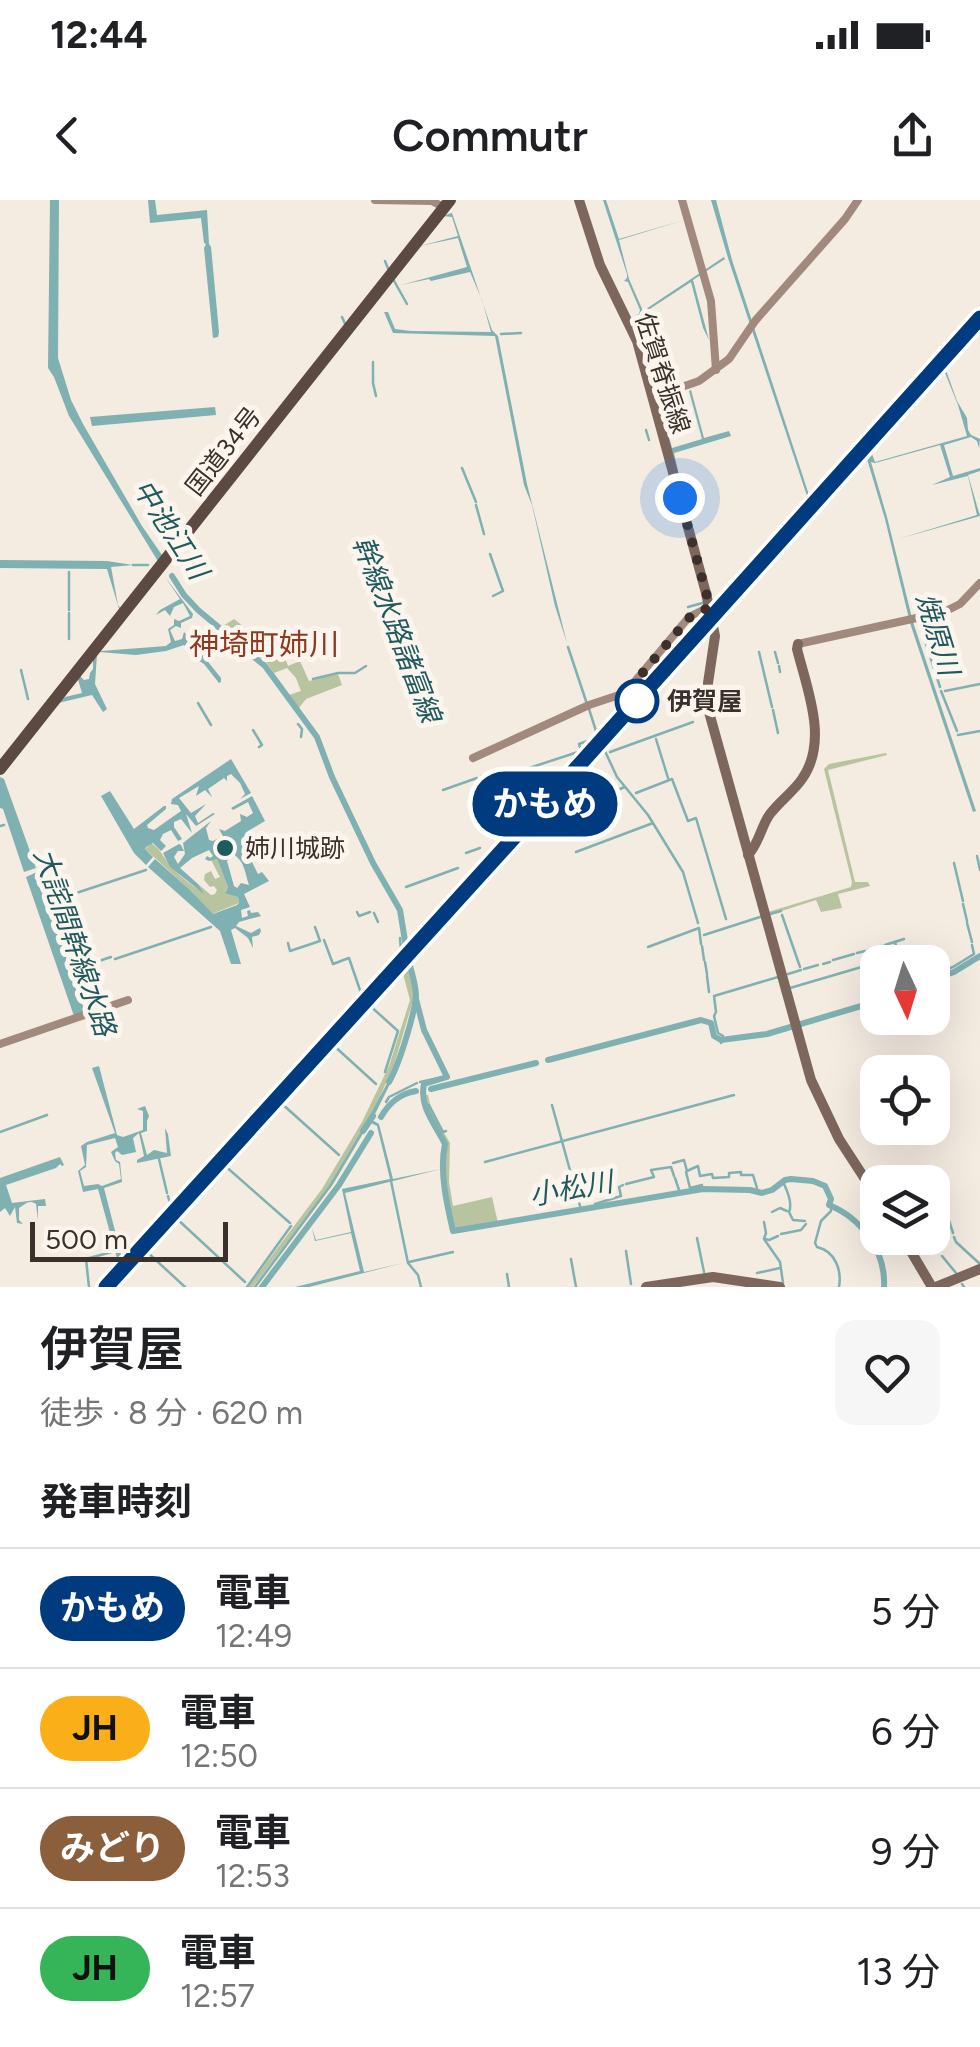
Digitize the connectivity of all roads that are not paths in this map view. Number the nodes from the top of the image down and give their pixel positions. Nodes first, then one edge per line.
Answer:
1 (376, 200) edge
2 (579, 200) edge
3 (682, 200) edge
4 (858, 200) edge
5 (446, 202) edge
6 (716, 370) junction
7 (655, 396) junction
8 (980, 583) edge
9 (710, 607) junction
10 (798, 644) joint
11 (473, 758) dead end
12 (0, 769) edge
13 (748, 855) junction
14 (128, 1000) dead end
15 (0, 1044) edge
16 (860, 1171) edge
17 (914, 1255) edge
18 (980, 1269) edge
19 (646, 1287) edge
20 (780, 1287) edge
21 (934, 1287) edge

1 - 5 street
2 - 7 main road, 佐賀脊振線
3 - 6 street
4 - 6 street
5 - 12 highway, 国道34号
6 - 7 street
7 - 9 main road, 佐賀脊振線
8 - 10 street
9 - 11 street
9 - 13 main road, 佐賀脊振線
10 - 13 main road
13 - 16 main road, 佐賀脊振線
14 - 15 street
17 - 21 main road
18 - 21 main road
19 - 20 main road

